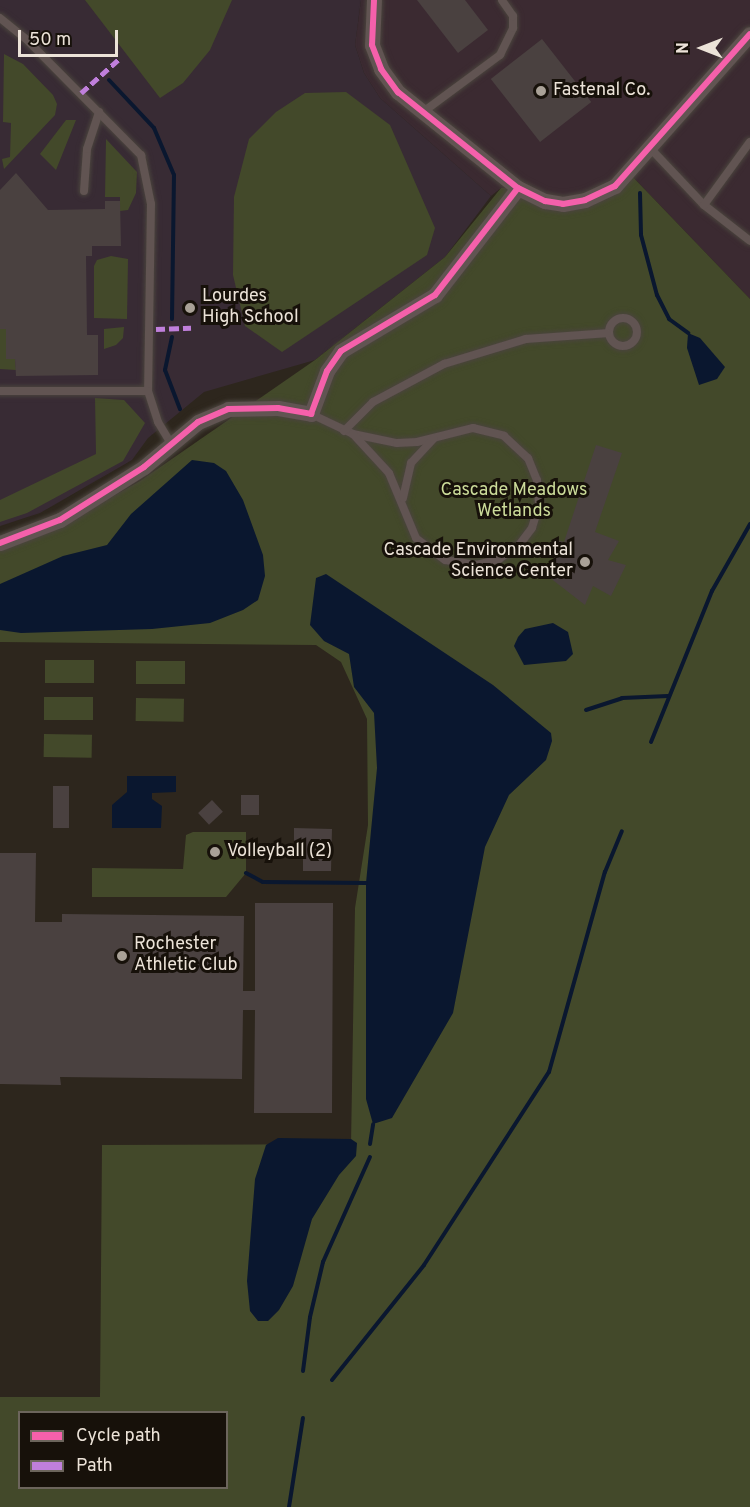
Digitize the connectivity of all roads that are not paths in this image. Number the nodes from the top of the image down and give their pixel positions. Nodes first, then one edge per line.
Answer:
1 (374, 0) edge
2 (502, 0) edge
3 (0, 18) edge
4 (750, 34) edge
5 (99, 112) junction
6 (422, 114) junction
7 (750, 142) edge
8 (651, 149) junction
9 (519, 188) junction
10 (84, 191) dead end
11 (704, 205) junction
12 (750, 241) edge
13 (609, 333) dead end
14 (0, 391) edge
15 (148, 391) junction
16 (311, 414) junction
17 (348, 432) junction
18 (437, 437) junction
19 (171, 444) junction
20 (403, 504) junction
21 (0, 542) edge

1 - 6 street
2 - 6 lane
3 - 5 lane
4 - 8 street
5 - 10 lane
5 - 15 lane
6 - 9 street
7 - 11 lane
8 - 9 street
8 - 11 lane
9 - 16 street
11 - 12 lane
13 - 17 lane
14 - 15 lane
15 - 19 lane
16 - 17 lane
16 - 19 street
17 - 18 lane
17 - 20 lane
18 - 20 lane
18 - 20 lane
19 - 21 street

